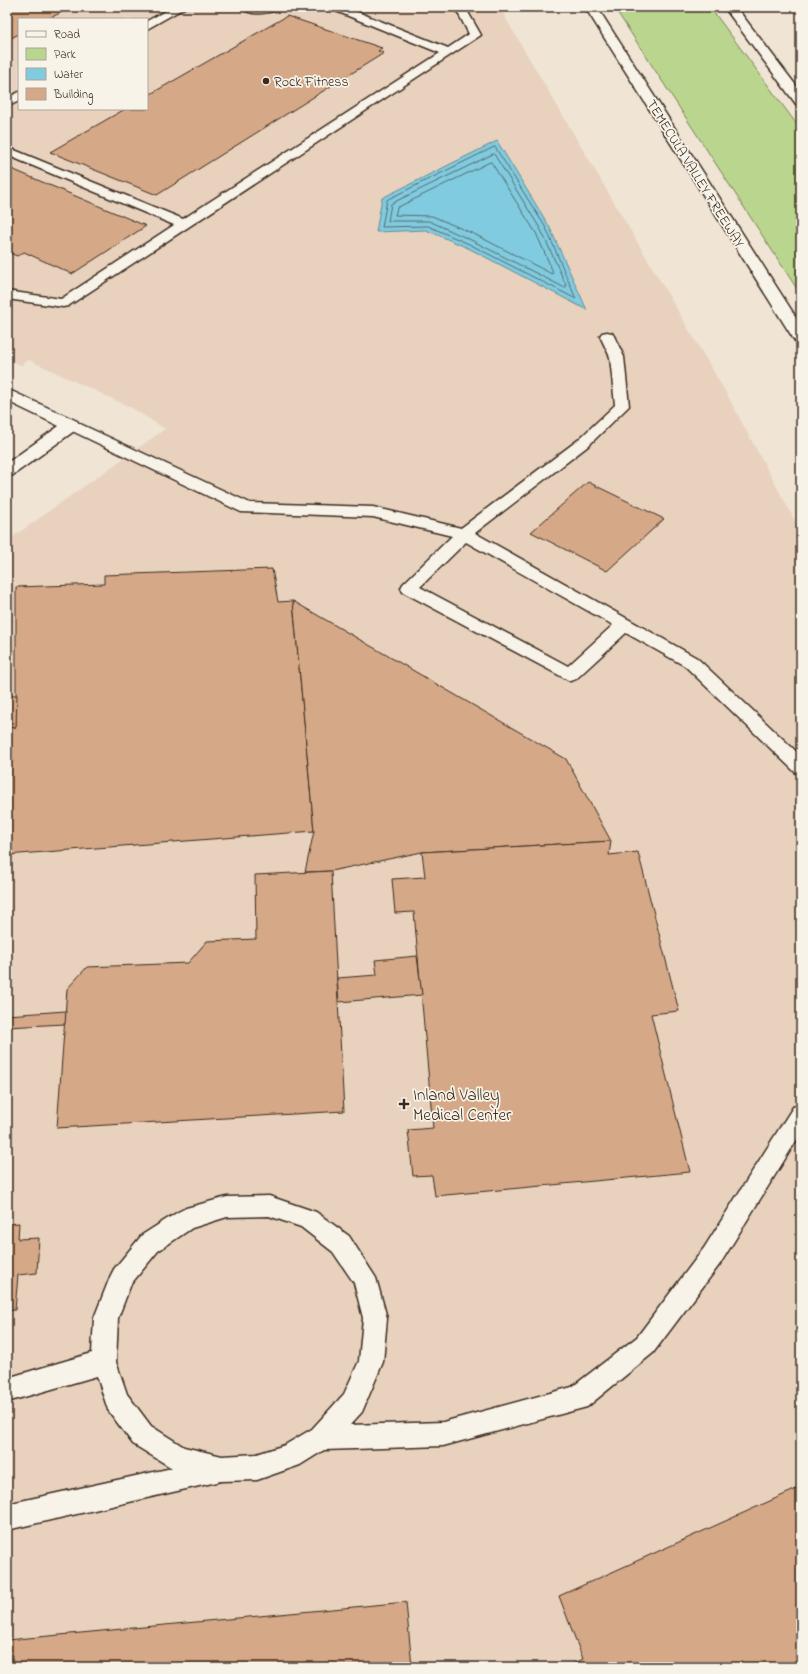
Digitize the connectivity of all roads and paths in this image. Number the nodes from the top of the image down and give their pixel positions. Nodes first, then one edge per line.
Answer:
1 (181, 7) edge
2 (246, 7) edge
3 (279, 7) edge
4 (335, 7) edge
5 (460, 7) edge
6 (591, 7) edge
7 (730, 7) edge
8 (148, 25) edge
9 (448, 52) junction
10 (18, 97) edge
11 (801, 101) edge
12 (7, 103) edge
13 (7, 151) edge
14 (184, 224) junction
15 (7, 295) edge
16 (607, 336) dead end
17 (801, 338) edge
18 (7, 394) edge
19 (71, 426) junction
20 (7, 471) edge
21 (464, 534) junction
22 (624, 625) junction
23 (801, 767) edge
24 (801, 1114) edge
25 (104, 1362) junction
26 (7, 1390) edge
27 (321, 1438) junction
28 (222, 1469) junction
29 (7, 1516) edge

1 - 8 lane
2 - 3 lane
4 - 9 lane
5 - 9 lane
6 - 17 main road, TEMECULA VALLEY FREEWAY
7 - 11 main road
9 - 14 lane
10 - 12 lane
13 - 14 lane
14 - 15 lane
16 - 21 lane
18 - 19 main road
19 - 20 main road
19 - 21 lane
21 - 22 lane
21 - 22 lane
22 - 23 lane
24 - 27 lane
25 - 26 lane
25 - 27 lane
25 - 28 lane
27 - 28 lane
28 - 29 lane

